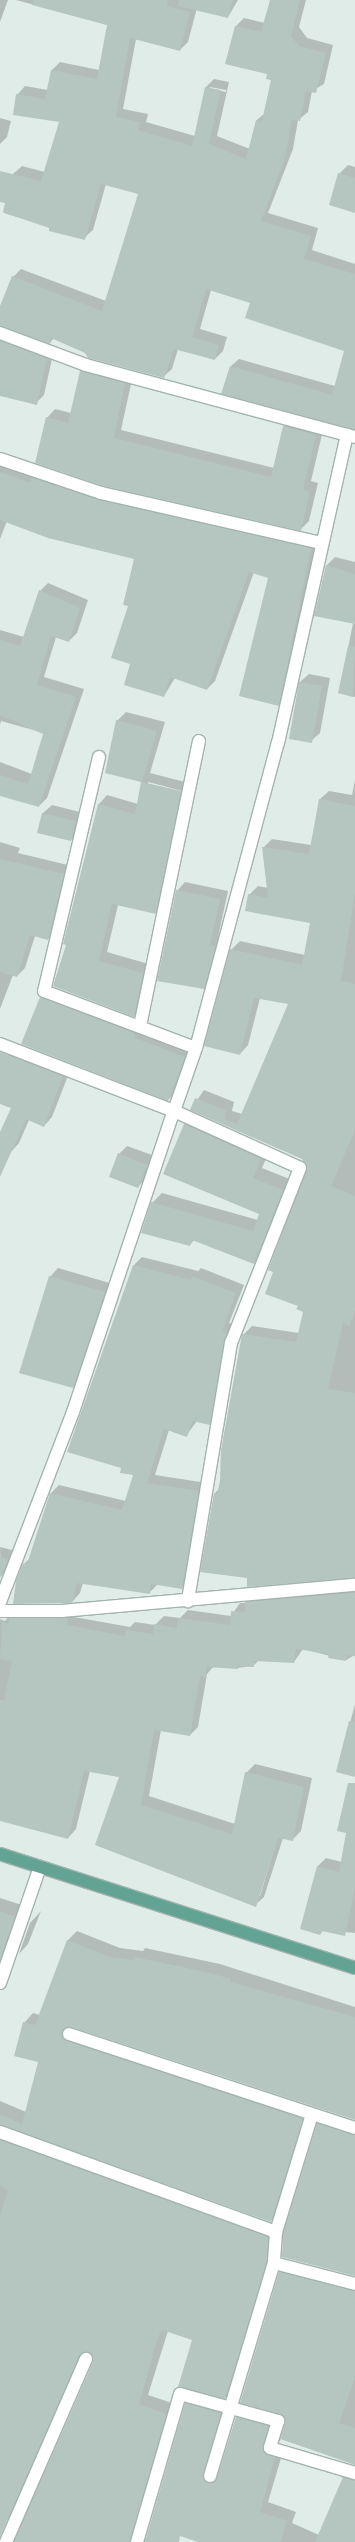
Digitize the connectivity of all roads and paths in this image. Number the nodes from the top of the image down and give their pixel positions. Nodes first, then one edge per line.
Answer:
1 (0, 333) edge
2 (351, 436) edge
3 (0, 459) edge
4 (321, 543) junction
5 (198, 741) dead end
6 (99, 757) dead end
7 (140, 1026) junction
8 (0, 1044) edge
9 (196, 1048) junction
10 (174, 1111) junction
11 (355, 1585) edge
12 (188, 1601) junction
13 (0, 1602) edge
14 (0, 1611) edge
15 (0, 1854) edge
16 (40, 1867) junction
17 (355, 1968) edge
18 (0, 1983) edge
19 (69, 2034) dead end
20 (312, 2114) junction
21 (355, 2128) edge
22 (0, 2132) edge
23 (276, 2232) junction
24 (274, 2263) junction
25 (355, 2284) edge
26 (86, 2359) dead end
27 (230, 2406) junction
28 (355, 2473) edge
29 (210, 2476) dead end
30 (6, 2542) edge
31 (138, 2542) edge

1 - 2 street
2 - 4 street
3 - 4 street
4 - 9 street
5 - 7 street
6 - 7 street
7 - 9 street
8 - 10 street
9 - 10 street
10 - 12 street
10 - 13 street
11 - 12 street
12 - 14 street
15 - 16 main road
16 - 17 main road
16 - 18 street
19 - 20 street
20 - 21 street
20 - 23 street
22 - 23 street
23 - 24 street
24 - 25 street
24 - 27 street
26 - 30 street
27 - 28 street
27 - 29 street
27 - 31 street

